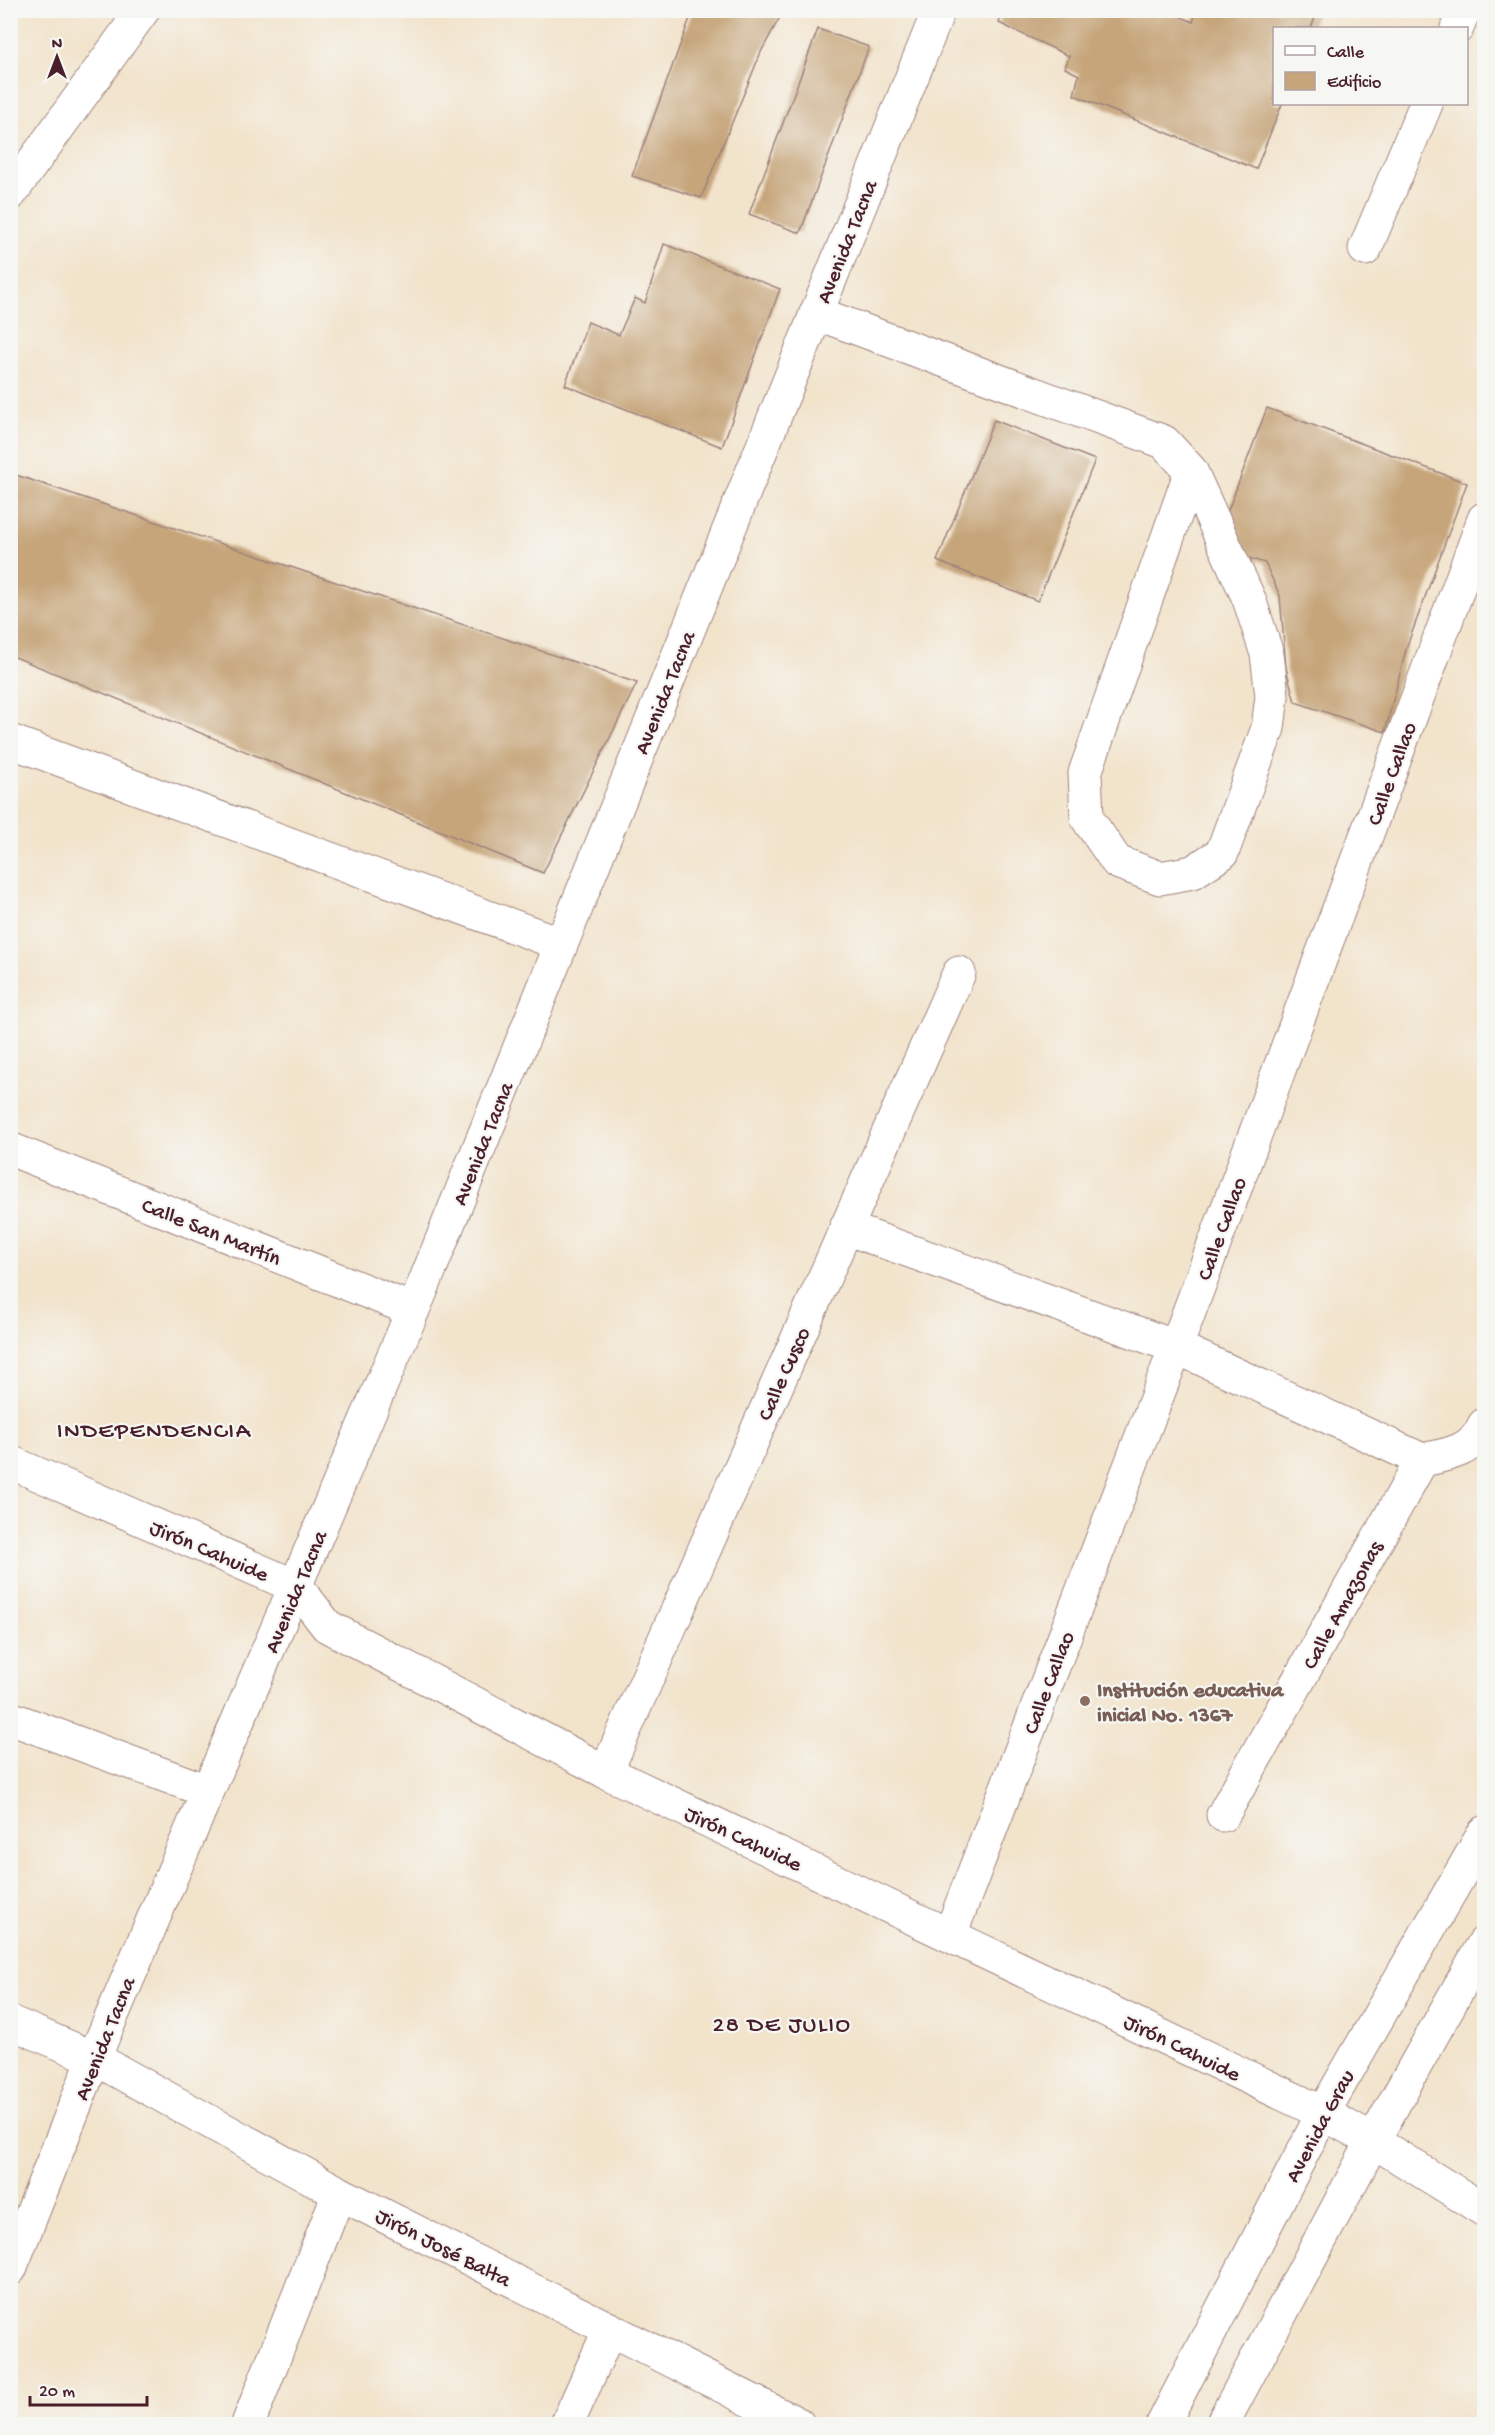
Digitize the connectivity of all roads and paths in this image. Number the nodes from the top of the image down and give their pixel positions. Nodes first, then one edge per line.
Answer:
1 (143, 10) edge
2 (939, 10) edge
3 (1464, 10) edge
4 (1457, 27) edge
5 (1426, 105) edge
6 (10, 194) edge
7 (1365, 249) dead end
8 (816, 313) junction
9 (1191, 471) junction
10 (1485, 519) edge
11 (10, 741) edge
12 (561, 944) junction
13 (959, 973) dead end
14 (10, 1149) edge
15 (846, 1228) junction
16 (413, 1310) junction
17 (1176, 1347) junction
18 (1485, 1425) edge
19 (1422, 1460) junction
20 (10, 1462) edge
21 (297, 1587) junction
22 (10, 1718) edge
23 (606, 1772) junction
24 (207, 1791) junction
25 (1223, 1815) dead end
26 (1485, 1833) edge
27 (950, 1935) junction
28 (1485, 1943) edge
29 (10, 2022) edge
30 (94, 2058) junction
31 (1323, 2114) junction
32 (1373, 2140) junction
33 (339, 2193) junction
34 (1485, 2210) edge
35 (10, 2269) edge
36 (610, 2329) junction
37 (248, 2424) edge
38 (567, 2424) edge
39 (798, 2424) edge
40 (1163, 2424) edge
41 (1222, 2424) edge

1 - 6 street
2 - 8 street, Avenida Tacna
3 - 4 street
5 - 7 street
8 - 9 street
8 - 12 street, Avenida Tacna
9 - 9 street
10 - 17 street, Calle Callao
11 - 12 street
12 - 16 street, Avenida Tacna
13 - 15 street, Calle Cusco
14 - 16 street, Calle San Martín
15 - 17 street
15 - 23 street, Calle Cusco
16 - 21 street, Avenida Tacna
17 - 19 street
17 - 27 street, Calle Callao
18 - 19 street
19 - 25 street, Calle Amazonas
20 - 21 street, Jirón Cahuide
21 - 23 street, Jirón Cahuide
21 - 24 street, Avenida Tacna
22 - 24 street
23 - 27 street, Jirón Cahuide
24 - 30 street, Avenida Tacna
26 - 31 street, Avenida Grau
27 - 31 street, Jirón Cahuide
28 - 32 street
29 - 30 street, Jirón José Balta
30 - 33 street, Jirón José Balta
30 - 35 street, Avenida Tacna
31 - 32 street, Jirón Cahuide
31 - 40 street, Avenida Grau
32 - 34 street, Jirón Cahuide
32 - 41 street
33 - 36 street, Jirón José Balta
33 - 37 street
36 - 38 street
36 - 39 street, Jirón José Balta

